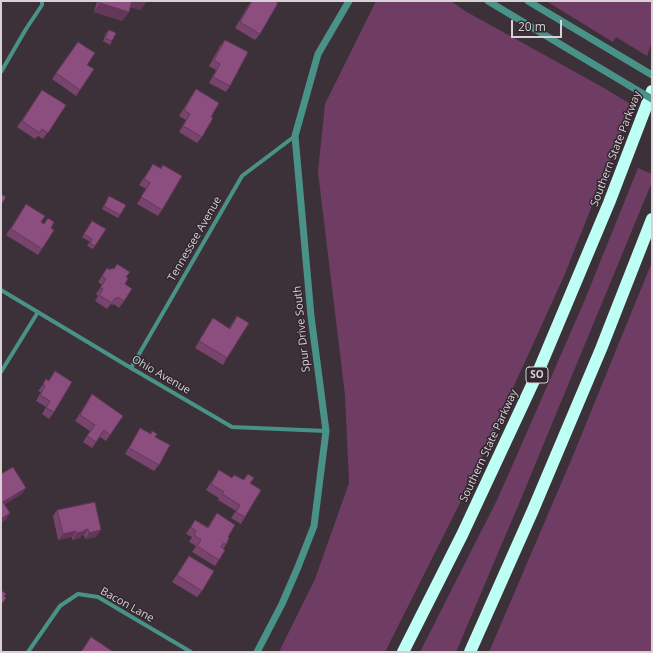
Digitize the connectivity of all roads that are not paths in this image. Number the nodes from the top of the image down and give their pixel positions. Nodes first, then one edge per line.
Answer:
1 (42, 1) edge
2 (349, 1) edge
3 (488, 1) edge
4 (528, 1) edge
5 (1, 72) edge
6 (652, 75) edge
7 (652, 90) edge
8 (652, 99) edge
9 (295, 136) junction
10 (652, 218) edge
11 (1, 290) edge
12 (38, 312) junction
13 (131, 368) junction
14 (1, 372) edge
15 (326, 431) junction
16 (28, 652) edge
17 (191, 652) edge
18 (257, 652) edge
19 (404, 652) edge
20 (470, 652) edge

1 - 5 street
2 - 9 street, Spur Drive South
3 - 8 street, bridge
4 - 6 street
7 - 19 highway, Southern State Parkway / SO
9 - 13 street, Tennessee Avenue
9 - 15 street, Spur Drive South
10 - 20 highway
11 - 12 street, Ohio Avenue
12 - 13 street, Ohio Avenue
12 - 14 street
13 - 15 street, Ohio Avenue
15 - 18 street, Spur Drive South
16 - 17 street, Bacon Lane

